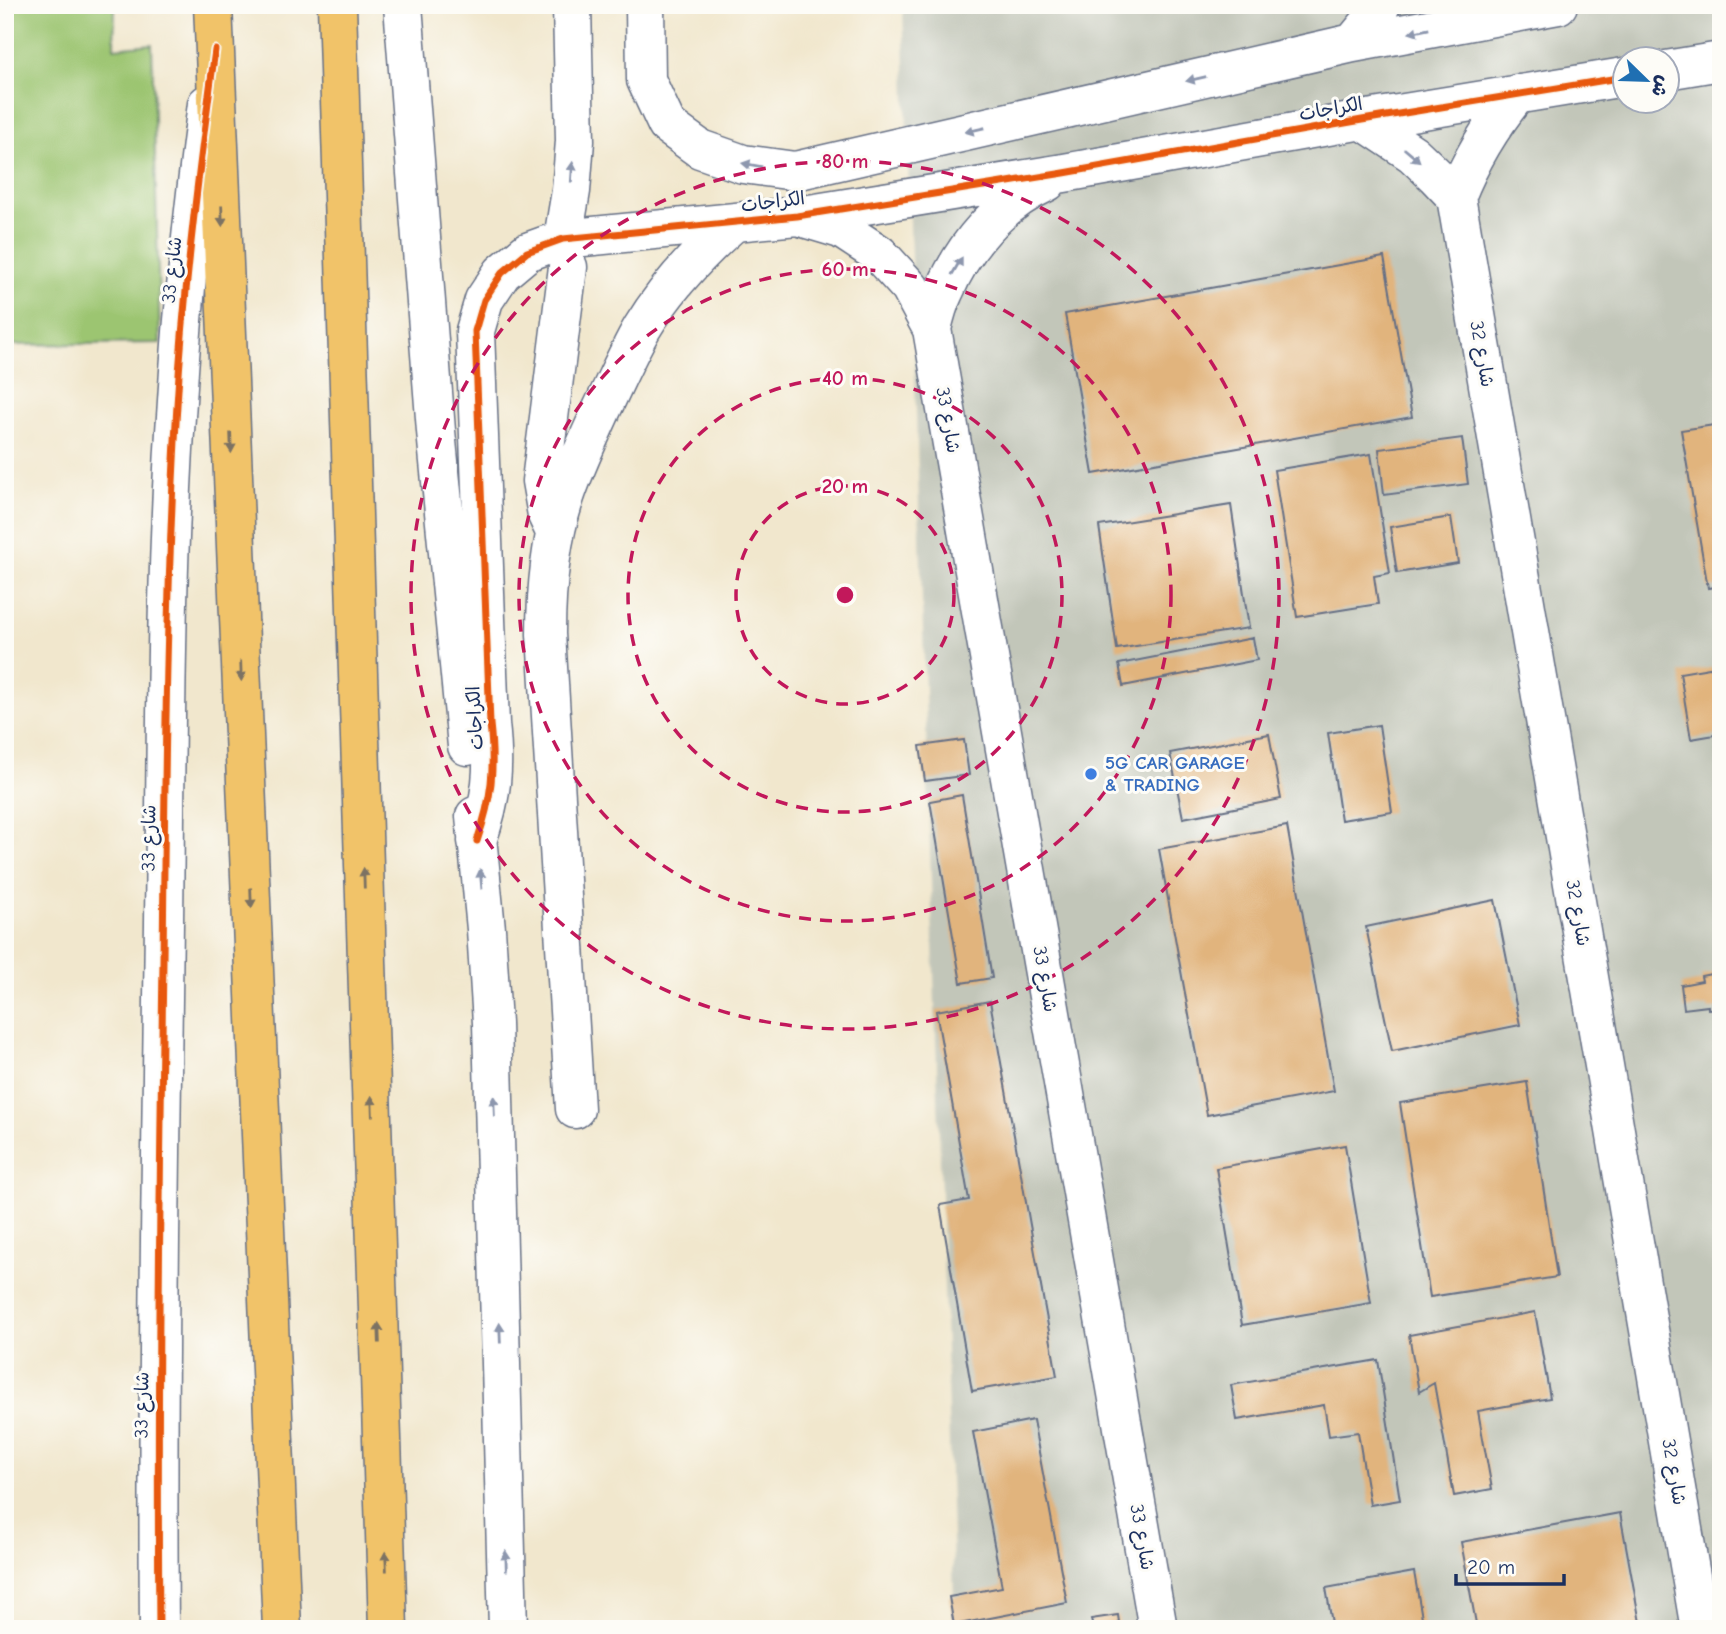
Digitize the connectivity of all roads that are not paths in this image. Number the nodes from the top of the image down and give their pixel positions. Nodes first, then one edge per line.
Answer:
1 (213, 5) edge
2 (337, 5) edge
3 (403, 5) edge
4 (572, 5) edge
5 (645, 5) edge
6 (1381, 5) edge
7 (1558, 5) edge
8 (1493, 10) edge
9 (1353, 43) junction
10 (215, 50) junction
11 (1721, 61) edge
12 (1680, 68) edge
13 (1610, 79) edge
14 (1517, 94) junction
15 (1362, 120) junction
16 (1064, 173) junction
17 (1456, 197) junction
18 (797, 216) junction
19 (733, 223) junction
20 (565, 253) junction
21 (932, 329) junction
22 (555, 532) junction
23 (477, 841) junction
24 (575, 1110) dead end
25 (159, 1629) edge
26 (282, 1629) edge
27 (388, 1629) edge
28 (508, 1629) edge
29 (1158, 1629) edge
30 (1700, 1629) edge

1 - 10 highway, شارع 33
27 -> 2 highway
3 - 23 street
20 -> 4 street
9 -> 5 street, الكراجات
6 - 9 street
7 - 8 street, الكراجات
8 -> 9 street, الكراجات
10 - 25 street, شارع 33
10 -> 26 highway, شارع 33
11 - 12 street
13 - 14 street, الكراجات
14 - 15 street, الكراجات
14 - 17 street
15 - 16 street, الكراجات
15 -> 17 street
16 - 18 street, الكراجات
21 -> 16 street, شارع 33
17 - 30 street, شارع 32
18 - 19 street, الكراجات
18 - 21 street, شارع 33
19 - 20 street, الكراجات
19 - 22 street
20 - 22 street
20 - 23 street, الكراجات
21 - 29 street, شارع 33
22 - 24 street
28 -> 23 street

